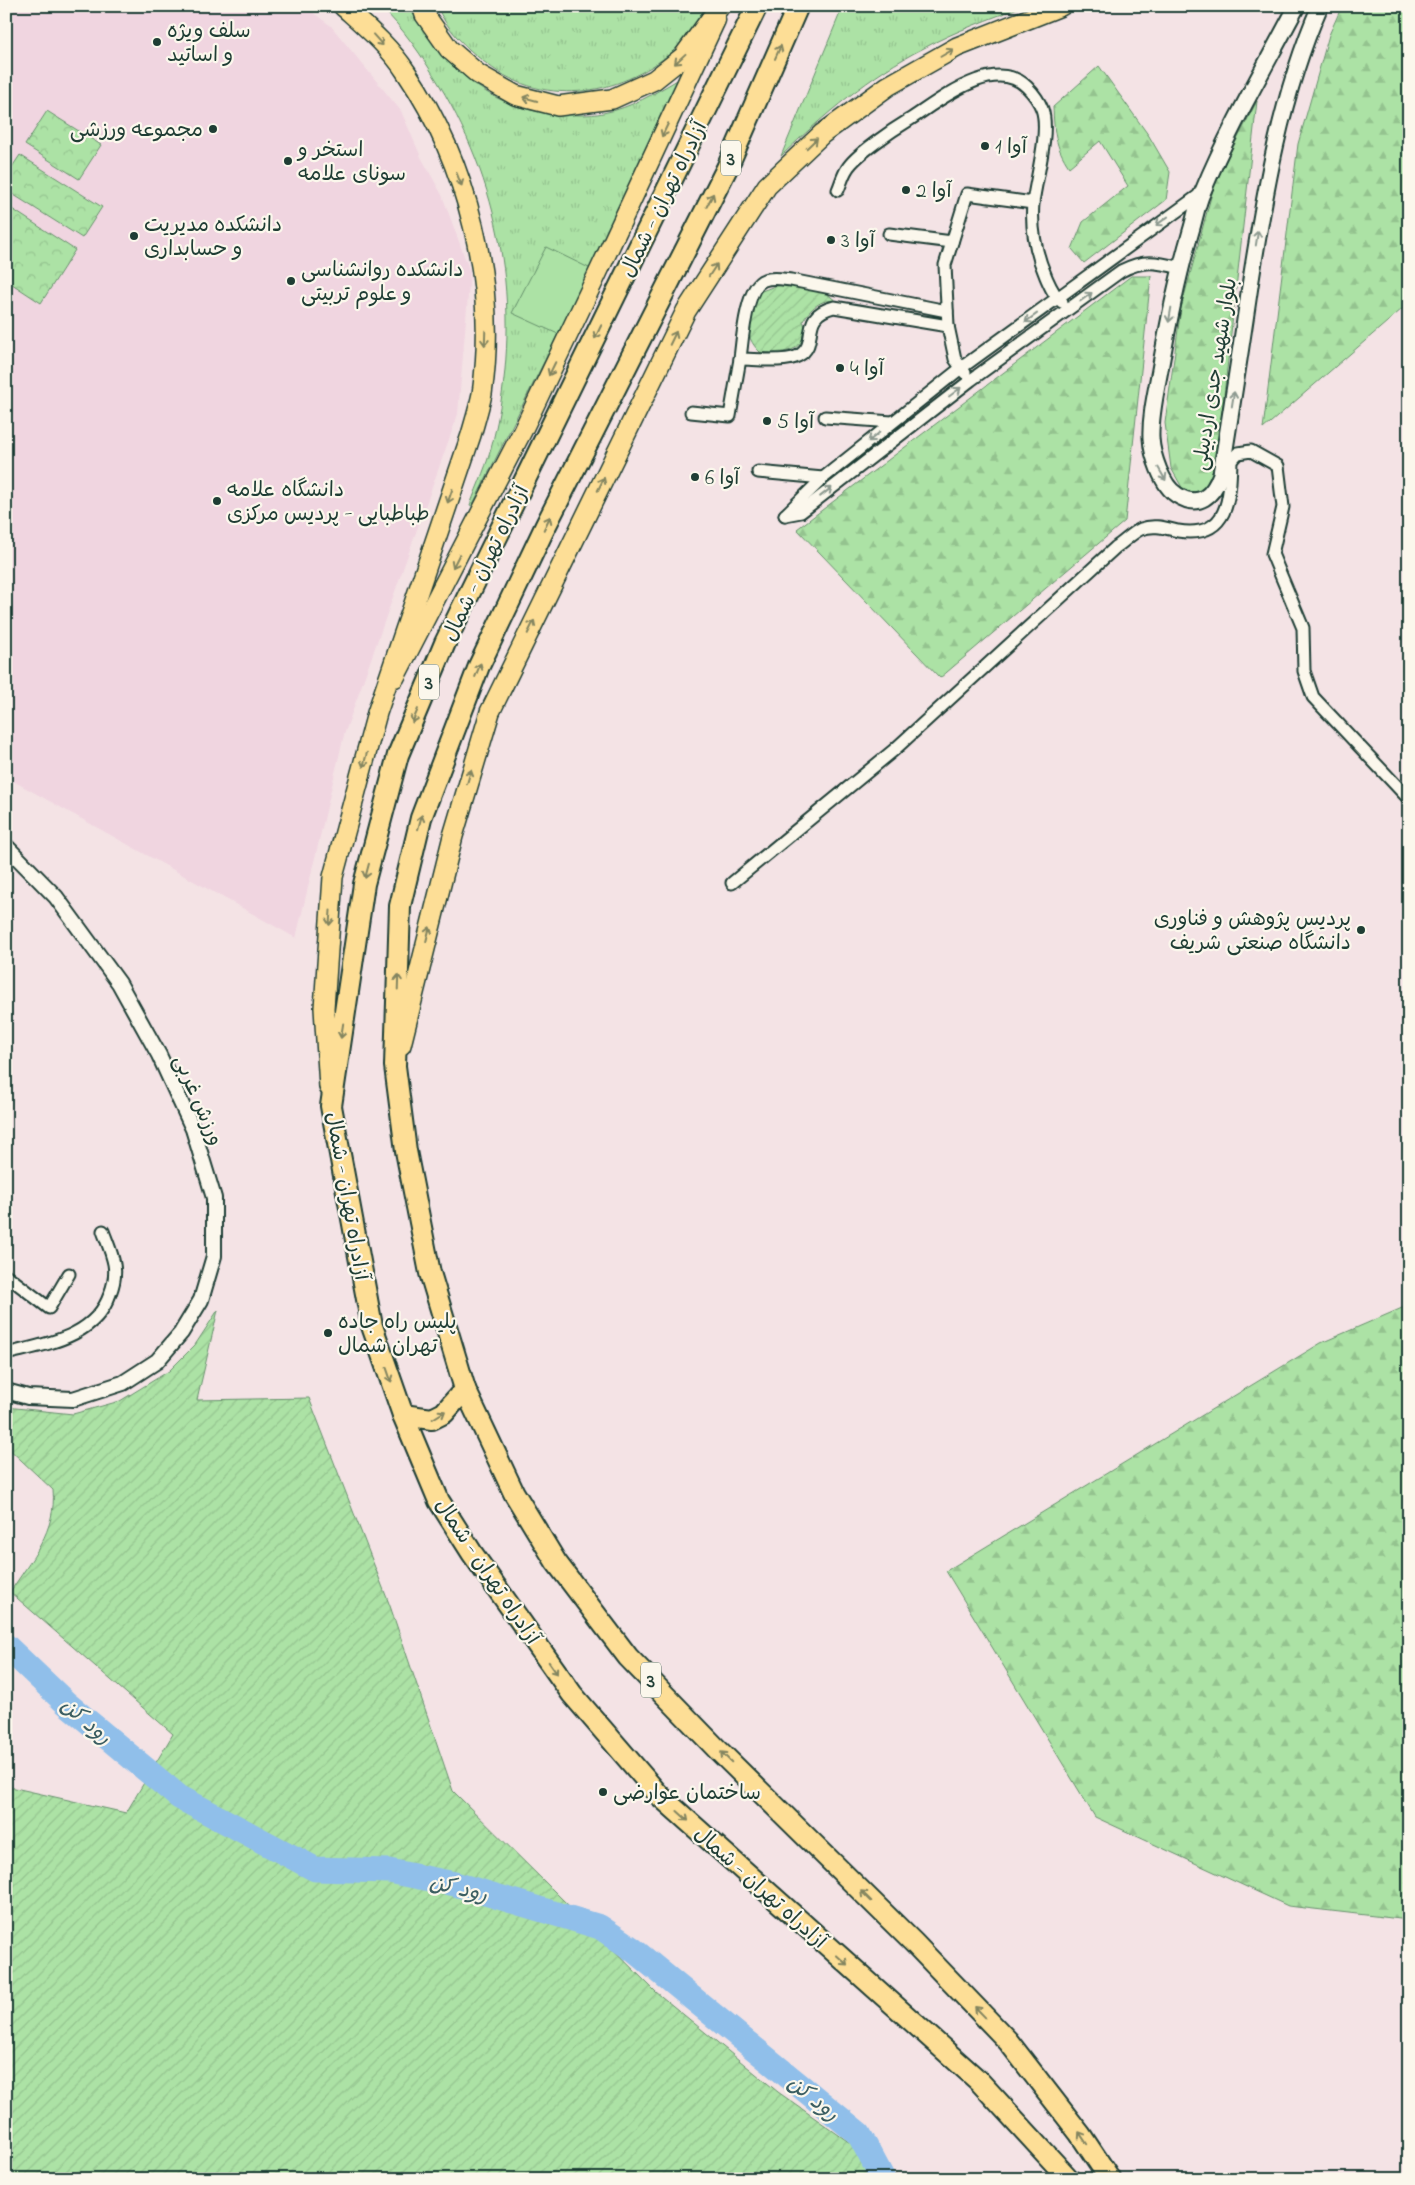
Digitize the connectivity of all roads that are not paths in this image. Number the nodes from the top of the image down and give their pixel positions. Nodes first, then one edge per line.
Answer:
1 (343, 6) edge
2 (422, 6) edge
3 (721, 6) edge
4 (757, 6) edge
5 (798, 6) edge
6 (1061, 6) edge
7 (1297, 6) edge
8 (1320, 6) edge
9 (838, 190) dead end
10 (1202, 193) junction
11 (1033, 203) junction
12 (889, 234) dead end
13 (952, 242) junction
14 (1181, 268) junction
15 (1057, 299) junction
16 (1070, 308) junction
17 (947, 311) junction
18 (948, 326) junction
19 (740, 359) junction
20 (961, 368) junction
21 (971, 380) junction
22 (692, 412) dead end
23 (826, 417) dead end
24 (892, 422) junction
25 (1231, 460) junction
26 (758, 472) dead end
27 (1222, 474) junction
28 (823, 478) junction
29 (377, 713) junction
30 (1409, 799) edge
31 (6, 846) edge
32 (732, 883) dead end
33 (395, 1066) junction
34 (331, 1106) junction
35 (103, 1231) dead end
36 (69, 1274) dead end
37 (6, 1275) edge
38 (6, 1354) edge
39 (465, 1389) junction
40 (6, 1391) edge
41 (403, 1415) junction
42 (1069, 2179) edge
43 (1110, 2179) edge

1 -> 29 highway
3 -> 2 highway
3 -> 29 main road
4 -> 34 highway, آزادراه تهران - شمال / 3
33 -> 5 highway, آزادراه تهران - شمال / 3
33 -> 6 highway
7 - 10 main road, بلوار شهید جدی اردبیلی
27 -> 8 main road, بلوار شهید جدی اردبیلی
9 - 11 street
10 - 14 main road, بلوار شهید جدی اردبیلی
10 -> 15 street
11 - 13 street
11 - 15 street
12 - 13 street
13 - 17 street
16 -> 14 street
14 -> 27 main road, بلوار شهید جدی اردبیلی
15 - 16 street
15 -> 20 street
16 - 21 street
17 - 18 street
17 - 19 street
18 - 19 street
18 - 20 street
19 - 22 street
20 - 21 street
20 - 24 street
28 -> 21 street
23 - 24 street
24 -> 28 street
25 - 27 street
25 - 30 street
25 - 32 street
26 - 28 street
29 -> 34 highway
31 - 40 street, ورزش غربی
33 - 39 highway, آزادراه تهران - شمال / 3
34 -> 41 highway, آزادراه تهران - شمال / 3
35 - 38 street
36 - 37 street
41 -> 39 highway
43 -> 39 highway, آزادراه تهران - شمال / 3
41 -> 42 highway, آزادراه تهران - شمال / 3

